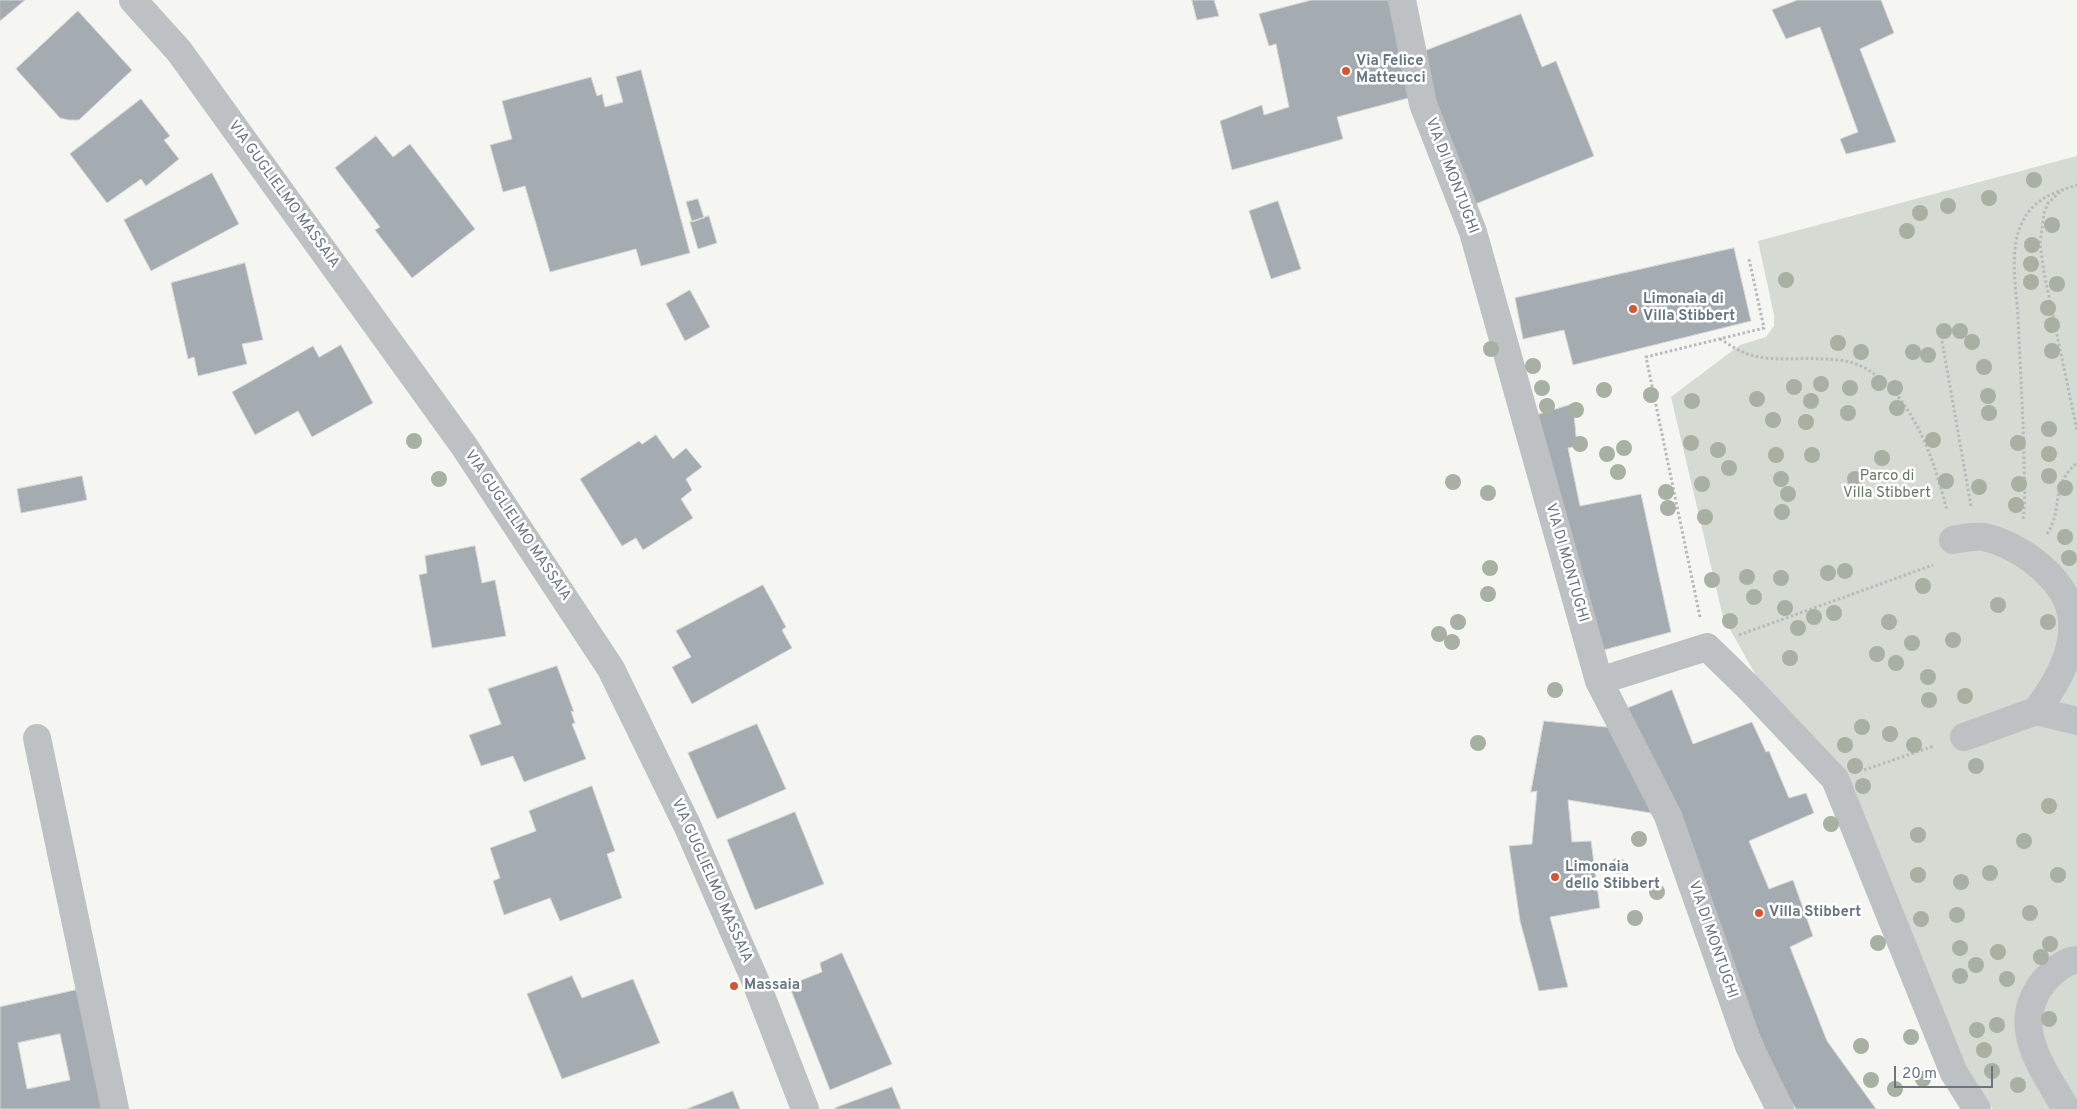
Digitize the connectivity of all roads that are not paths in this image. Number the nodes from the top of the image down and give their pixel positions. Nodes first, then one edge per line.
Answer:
1 (133, 0) edge
2 (1402, 0) edge
3 (1965, 538) road end
4 (1599, 681) junction
5 (2036, 711) junction
6 (2077, 721) edge
7 (1964, 737) road end
8 (37, 738) dead end
9 (2077, 960) edge
10 (115, 1109) edge
11 (805, 1109) edge
12 (1780, 1109) edge
13 (1976, 1109) edge
14 (2066, 1109) edge

1 - 11 street, VIA GUGLIELMO MASSAIA
2 - 4 street, VIA DI MONTUGHI
3 - 5 street
4 - 12 street, VIA DI MONTUGHI
4 - 13 street
5 - 6 street
5 - 7 street
8 - 10 street
9 - 14 street

